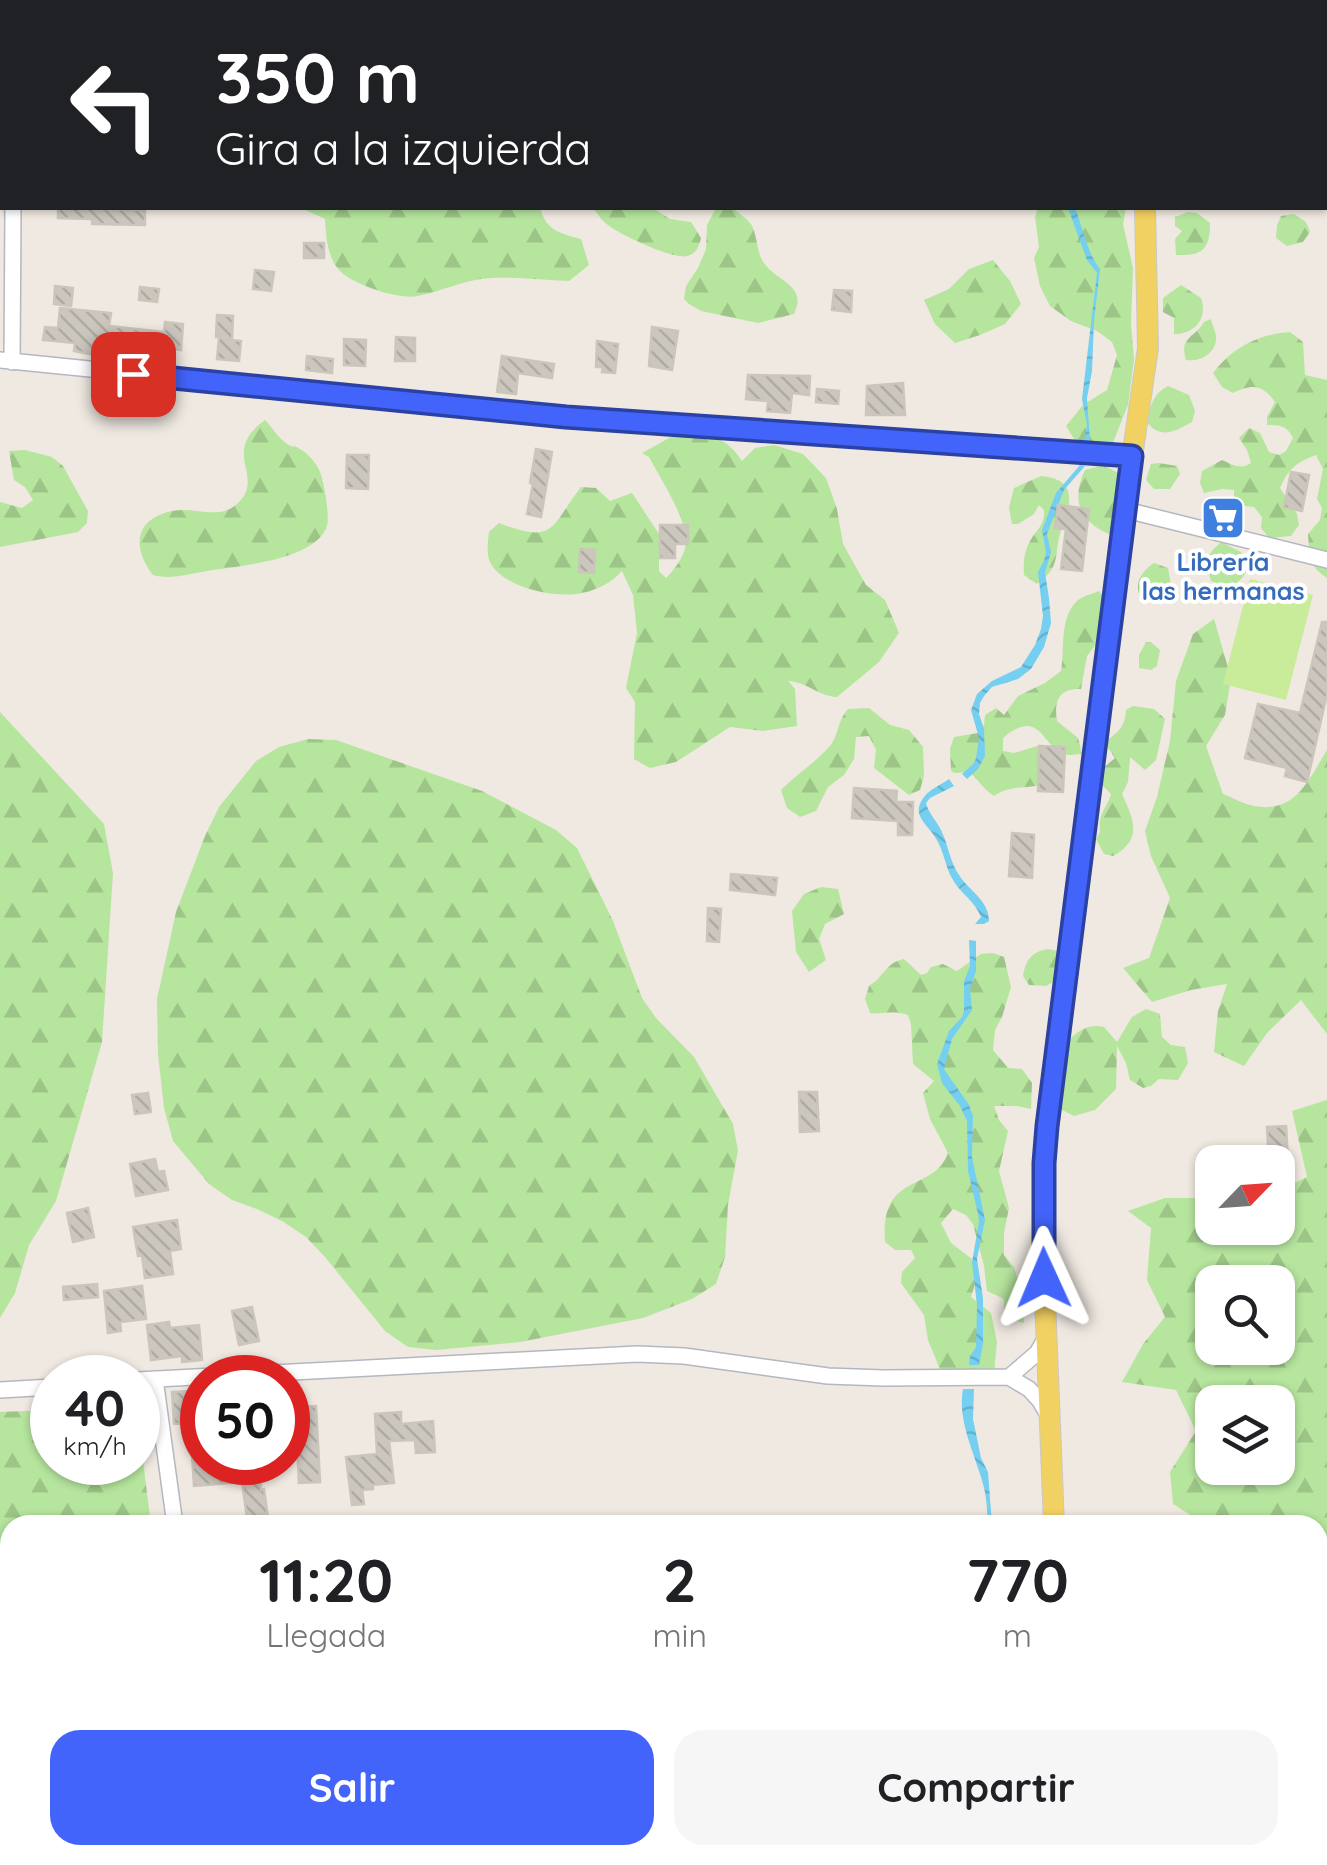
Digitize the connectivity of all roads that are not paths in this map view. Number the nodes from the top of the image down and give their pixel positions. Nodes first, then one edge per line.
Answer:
1 (13, 210) edge
2 (1145, 210) edge
3 (6, 361) edge
4 (1132, 456) junction
5 (1126, 510) junction
6 (1327, 560) edge
7 (1046, 1336) junction
8 (1009, 1376) junction
9 (160, 1379) edge
10 (30, 1388) edge
11 (0, 1390) edge
12 (160, 1417) edge
13 (1050, 1418) junction
14 (173, 1515) edge
15 (1054, 1515) edge

1 - 3 street
2 - 4 main road
3 - 4 street
4 - 5 main road
5 - 6 street
5 - 7 main road
7 - 8 street
7 - 13 main road
8 - 9 street
8 - 13 street
10 - 11 street
12 - 14 street
13 - 15 main road

